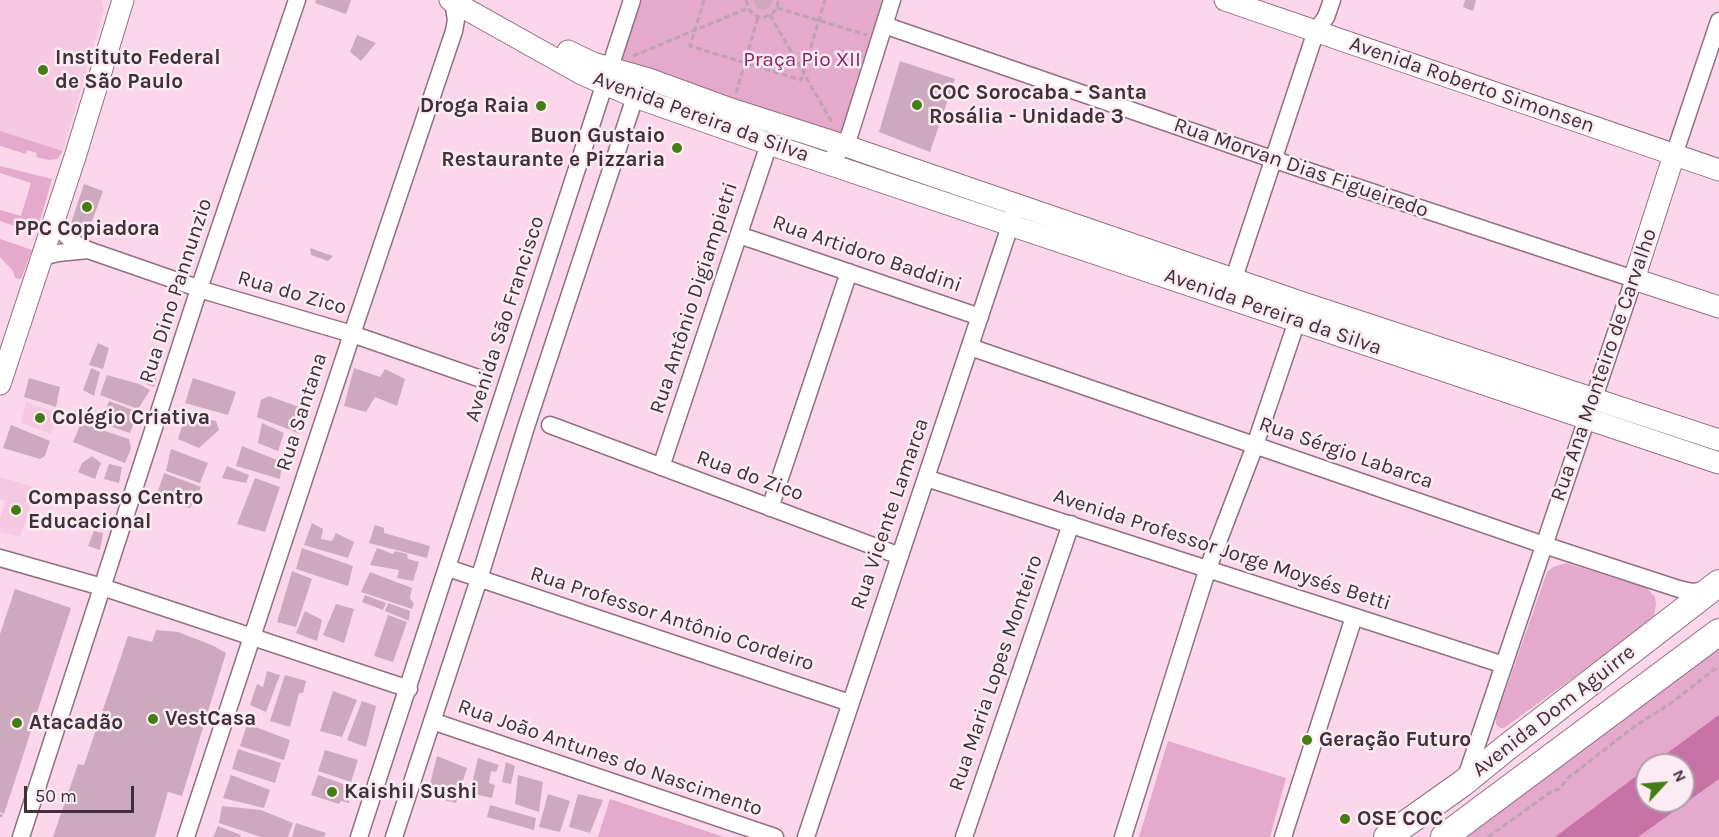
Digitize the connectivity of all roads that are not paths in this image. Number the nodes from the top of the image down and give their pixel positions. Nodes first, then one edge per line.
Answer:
1 (297, 0) edge
2 (479, 0) edge
3 (632, 0) edge
4 (892, 0) edge
5 (1225, 0) edge
6 (1332, 0) edge
7 (451, 1) edge
8 (121, 2) edge
9 (1719, 21) edge
10 (1316, 31) junction
11 (882, 32) junction
12 (607, 76) junction
13 (635, 96) junction
14 (769, 144) junction
15 (846, 146) junction
16 (1674, 155) junction
17 (1272, 159) junction
18 (827, 162) junction
19 (1719, 170) edge
20 (1014, 214) junction
21 (54, 220) junction
22 (739, 235) junction
23 (88, 250) junction
24 (42, 257) junction
25 (849, 272) junction
26 (1634, 279) junction
27 (1232, 288) junction
28 (199, 289) junction
29 (1719, 308) edge
30 (980, 316) junction
31 (1297, 321) junction
32 (352, 334) junction
33 (970, 347) junction
34 (510, 375) junction
35 (484, 380) junction
36 (0, 384) edge
37 (503, 397) junction
38 (533, 405) junction
39 (1590, 409) junction
40 (550, 425) junction
41 (526, 427) junction
42 (1719, 440) edge
43 (1255, 445) junction
44 (1719, 462) edge
45 (662, 467) junction
46 (926, 477) junction
47 (770, 508) junction
48 (1071, 524) junction
49 (1544, 545) junction
50 (900, 556) junction
51 (0, 558) edge
52 (448, 568) junction
53 (1208, 568) junction
54 (479, 579) junction
55 (102, 587) junction
56 (1714, 587) edge
57 (1354, 616) junction
58 (1719, 632) edge
59 (252, 636) junction
60 (1504, 665) junction
61 (409, 689) junction
62 (850, 703) junction
63 (1489, 709) junction
64 (432, 721) junction
65 (1506, 747) junction
66 (1464, 783) junction
67 (21, 837) edge
68 (186, 837) edge
69 (359, 837) edge
70 (394, 837) edge
71 (775, 837) edge
72 (806, 837) edge
73 (964, 837) edge
74 (1123, 837) edge
75 (1283, 837) edge
76 (1388, 837) edge
77 (1444, 837) edge

1 - 28 street, Rua Dino Pannunzio
2 - 12 main road, Avenida Pereira da Silva
3 - 12 street
4 - 11 street
5 - 10 main road, Avenida Roberto Simonsen
6 - 10 street
7 - 12 main road, Avenida Pereira da Silva
7 - 32 street, Rua Santana
8 - 21 main road
9 - 16 street, Rua Ana Monteiro de Carvalho
10 - 16 main road, Avenida Roberto Simonsen
10 - 17 street
11 - 15 street
11 - 17 street, Rua Morvan Dias Figueiredo
12 - 13 main road, Avenida Pereira da Silva
12 - 15 main road, Avenida Pereira da Silva
12 - 34 street, Avenida São Francisco
13 - 14 main road, Avenida Pereira da Silva
13 - 38 street
14 - 18 main road, Avenida Pereira da Silva
14 - 22 street, Rua Antônio Digiampietri
15 - 18 street, Avenida Pereira da Silva
15 - 20 main road, Avenida Pereira da Silva
16 - 19 main road, Avenida Roberto Simonsen
16 - 26 main road, Rua Ana Monteiro de Carvalho
17 - 26 street, Rua Morvan Dias Figueiredo
17 - 27 street
18 - 20 main road, Avenida Pereira da Silva
20 - 27 main road, Avenida Pereira da Silva
20 - 30 street, Rua Vicente Lamarca
21 - 23 street, Rua do Zico
21 - 24 main road
22 - 25 street, Rua Artidoro Baddini
22 - 45 street, Rua Antônio Digiampietri
23 - 24 street, Rua do Zico
23 - 28 street, Rua do Zico
24 - 36 main road
25 - 30 street, Rua Artidoro Baddini
25 - 47 street
26 - 29 main road, Rua Morvan Dias Figueiredo
26 - 39 street, Rua Ana Monteiro de Carvalho
27 - 31 main road, Avenida Pereira da Silva
27 - 39 main road, Avenida Pereira da Silva
28 - 32 street, Rua do Zico
28 - 55 street, Rua Dino Pannunzio
30 - 33 street, Rua Vicente Lamarca
31 - 39 main road, Avenida Pereira da Silva
31 - 43 street
32 - 35 street, Rua do Zico
32 - 59 street, Rua Santana
33 - 43 street, Rua Sérgio Labarca
33 - 46 street, Rua Vicente Lamarca
34 - 35 street
34 - 37 street, Avenida São Francisco
35 - 37 street, Rua do Zico
37 - 52 street, Avenida São Francisco
38 - 40 street, Rua do Zico
38 - 41 street
39 - 42 main road, Avenida Pereira da Silva
39 - 44 main road, Avenida Pereira da Silva
39 - 49 street, Rua Ana Monteiro de Carvalho
40 - 41 street, Rua do Zico
40 - 45 street, Rua do Zico
41 - 54 street
43 - 49 street, Rua Sérgio Labarca
43 - 53 street
45 - 47 street, Rua do Zico
46 - 48 street, Avenida Professor Jorge Moysés Betti
46 - 50 street, Rua Vicente Lamarca
47 - 50 street, Rua do Zico
48 - 53 street, Avenida Professor Jorge Moysés Betti
48 - 73 street, Rua Maria Lopes Monteiro
49 - 56 street, Rua Sérgio Labarca
49 - 60 street, Rua Ana Monteiro de Carvalho
50 - 62 street, Rua Vicente Lamarca
51 - 55 street
52 - 54 street
52 - 61 street, Avenida São Francisco
53 - 57 street, Avenida Professor Jorge Moysés Betti
53 - 74 street
54 - 62 street, Rua Professor Antônio Cordeiro
54 - 64 street
55 - 59 street
55 - 67 street, Rua Dino Pannunzio
56 - 65 highway, Avenida Dom Aguirre
57 - 60 street, Avenida Professor Jorge Moysés Betti
57 - 75 street
58 - 77 highway, Avenida Dom Aguirre
59 - 61 street
59 - 68 street, Rua Santana
60 - 63 street, Rua Ana Monteiro de Carvalho
61 - 69 street, Avenida São Francisco
62 - 72 street, Rua Vicente Lamarca
63 - 65 street, Rua Ana Monteiro de Carvalho
63 - 66 street, Rua Ana Monteiro de Carvalho
64 - 70 street
64 - 71 street, Rua João Antunes do Nascimento
65 - 66 highway, Avenida Dom Aguirre
66 - 76 highway, Avenida Dom Aguirre

